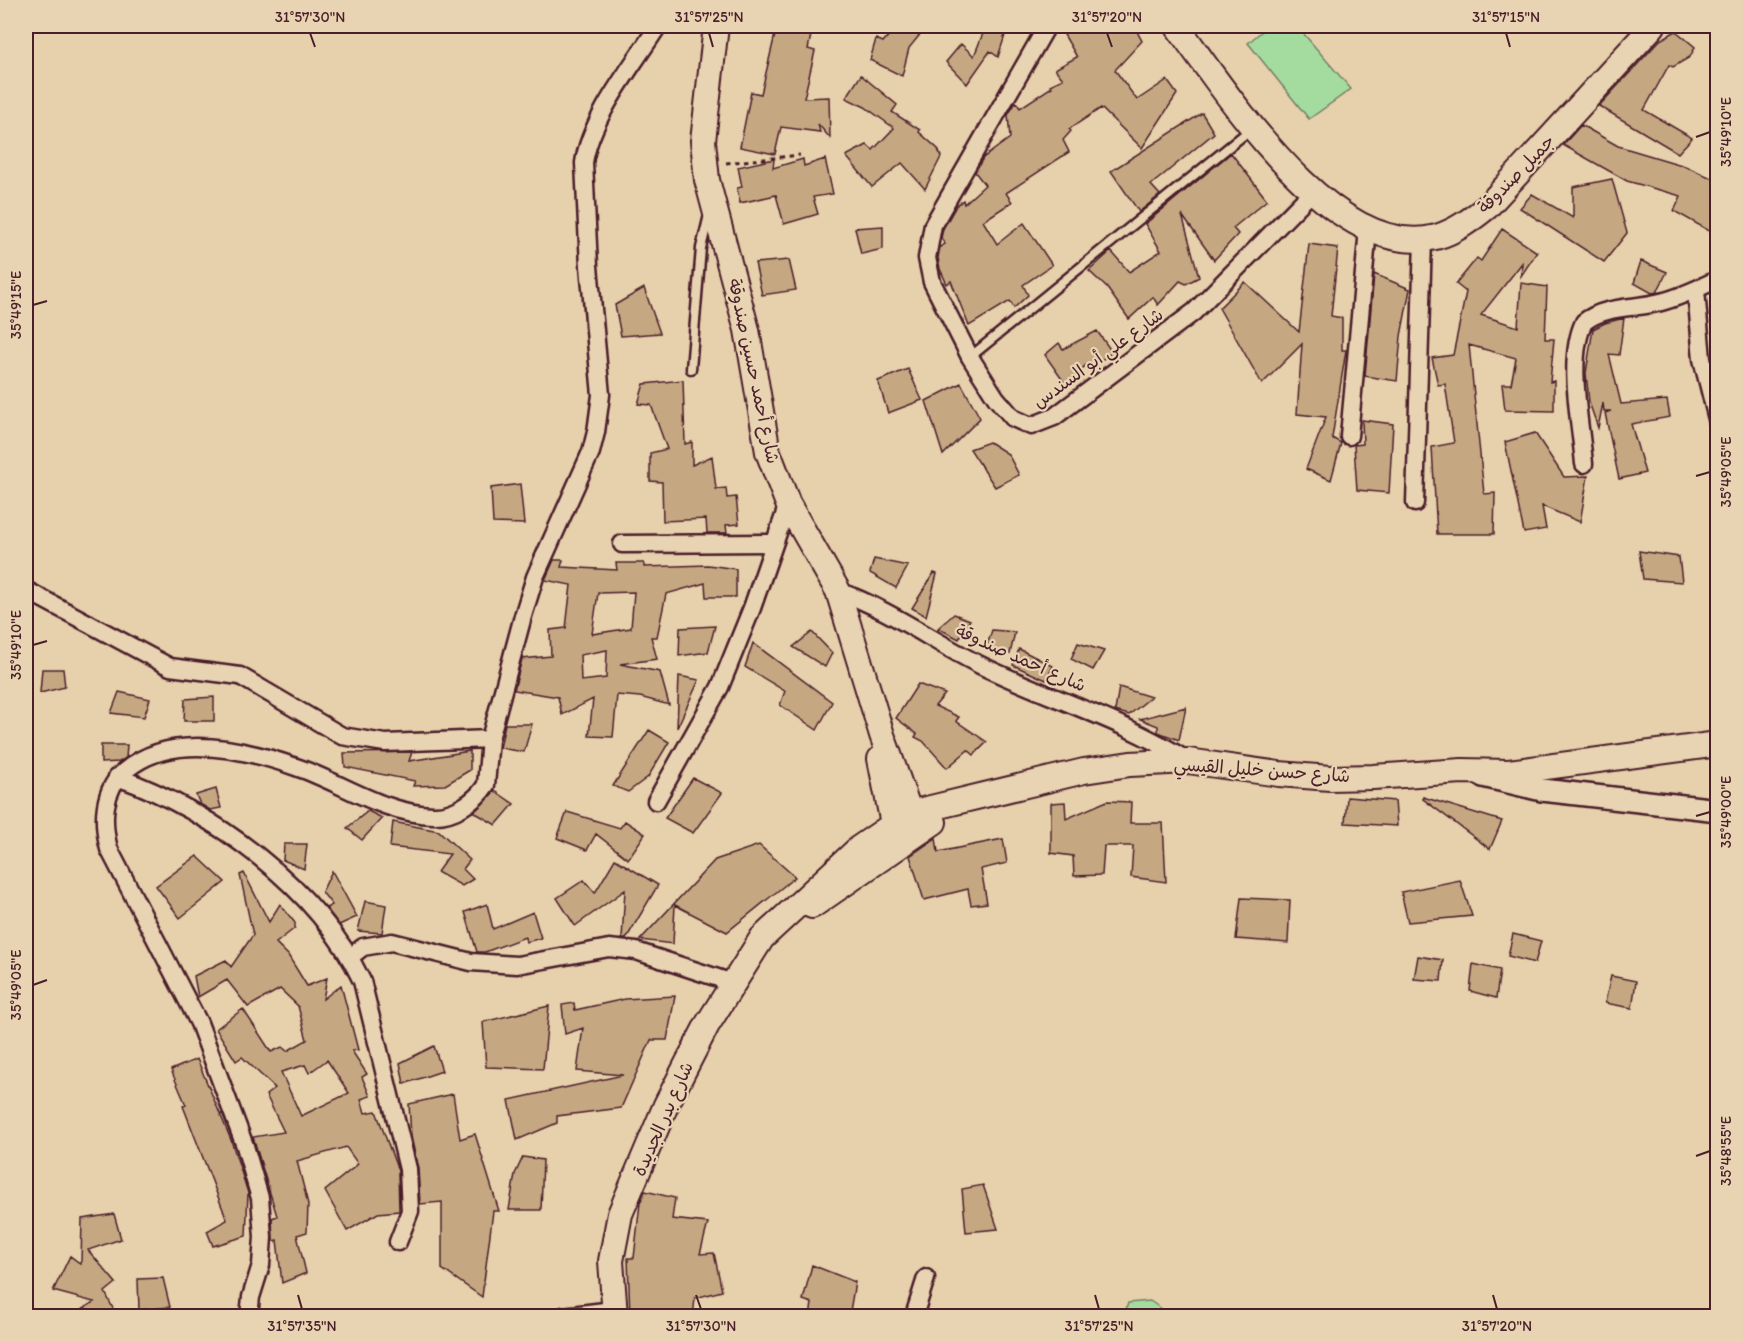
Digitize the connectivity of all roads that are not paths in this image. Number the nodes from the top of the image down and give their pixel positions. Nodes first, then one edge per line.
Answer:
1 (658, 26) edge
2 (716, 26) edge
3 (1047, 26) edge
4 (1177, 26) edge
5 (1653, 26) edge
6 (1254, 126) junction
7 (1312, 192) junction
8 (712, 206) junction
9 (1368, 229) junction
10 (1423, 239) junction
11 (1718, 279) edge
12 (1696, 290) junction
13 (970, 357) junction
14 (691, 369) dead end
15 (1718, 423) edge
16 (1349, 436) dead end
17 (1584, 464) dead end
18 (1415, 503) dead end
19 (788, 504) junction
20 (774, 543) junction
21 (622, 544) dead end
22 (26, 590) edge
23 (838, 591) junction
24 (490, 739) junction
25 (1718, 744) edge
26 (1188, 761) junction
27 (1462, 771) junction
28 (117, 777) junction
29 (656, 801) dead end
30 (1718, 810) edge
31 (906, 827) junction
32 (350, 957) junction
33 (733, 983) junction
34 (398, 1242) dead end
35 (926, 1278) dead end
36 (614, 1313) edge
37 (249, 1317) edge
38 (563, 1317) edge
39 (914, 1317) edge

1 - 24 street
2 - 8 main road, شارع أحمد حسين صندوقة
3 - 13 street, شارع علي أبو السندس
4 - 6 main road, جميل صندوقة
5 - 10 main road, جميل صندوقة
6 - 7 main road, جميل صندوقة
6 - 13 lane
7 - 9 main road, جميل صندوقة
7 - 13 street, شارع علي أبو السندس
8 - 14 lane
8 - 19 main road, شارع أحمد حسين صندوقة
9 - 10 main road, جميل صندوقة
9 - 16 street
10 - 18 street
11 - 12 street
12 - 15 street
12 - 17 street
19 - 20 street
19 - 23 main road, شارع أحمد حسين صندوقة
20 - 21 street
20 - 29 street
22 - 24 street
23 - 26 street, شارع أحمد صندوقة
23 - 31 main road, شارع أحمد حسين صندوقة
24 - 28 street
25 - 27 main road, شارع حسن خليل القيسي
26 - 27 main road, شارع حسن خليل القيسي
26 - 31 main road, شارع حسن خليل القيسي
27 - 30 street, شارع حسن خليل القيسي
28 - 32 street
28 - 37 street
31 - 33 main road, شارع بدر الجديدة
32 - 33 street
32 - 34 street
33 - 36 main road, شارع بدر الجديدة
35 - 39 street
36 - 38 street

